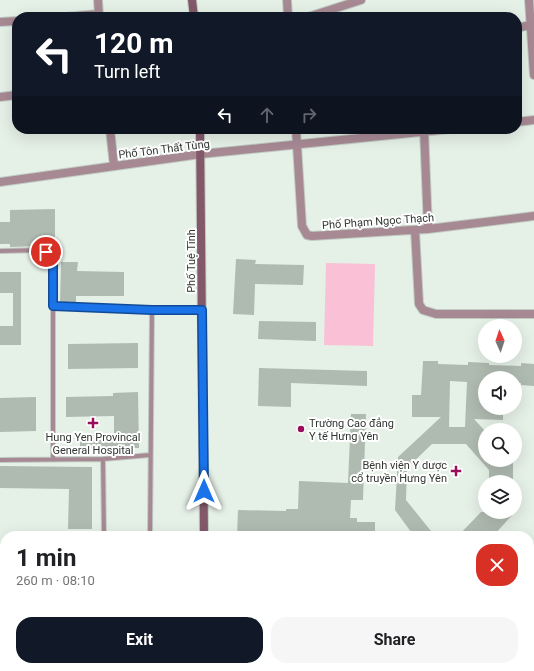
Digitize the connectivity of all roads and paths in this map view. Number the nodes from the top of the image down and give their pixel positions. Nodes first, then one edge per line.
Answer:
1 (98, 0) edge
2 (192, 0) edge
3 (287, 0) edge
4 (361, 0) edge
5 (529, 0) edge
6 (99, 12) edge
7 (193, 12) edge
8 (288, 12) edge
9 (324, 12) edge
10 (12, 21) edge
11 (0, 22) edge
12 (530, 25) junction
13 (522, 27) edge
14 (534, 75) edge
15 (12, 96) edge
16 (0, 97) edge
17 (534, 120) edge
18 (522, 121) edge
19 (111, 134) edge
20 (200, 134) edge
21 (296, 134) edge
22 (390, 134) edge
23 (424, 134) edge
24 (297, 145) junction
25 (201, 154) junction
26 (114, 166) junction
27 (0, 182) edge
28 (534, 216) edge
29 (428, 229) junction
30 (415, 230) junction
31 (0, 251) edge
32 (53, 306) junction
33 (152, 310) junction
34 (202, 310) junction
35 (534, 314) edge
36 (150, 455) junction
37 (53, 459) junction
38 (103, 459) junction
39 (0, 460) edge
40 (104, 531) edge
41 (150, 531) edge
42 (204, 531) edge

1 - 6 street
2 - 7 street
3 - 8 street
4 - 9 street
5 - 12 street
10 - 11 street
12 - 13 street
12 - 14 street
15 - 16 street
17 - 18 street
19 - 26 street
20 - 25 street, Phố Tuệ Tĩnh
21 - 24 street, Phố Phạm Ngọc Thạch
22 - 24 street, Phố Tôn Thất Tùng
23 - 29 street
24 - 25 street, Phố Tôn Thất Tùng
24 - 30 street, Phố Phạm Ngọc Thạch
25 - 26 street, Phố Tôn Thất Tùng
25 - 34 street, Phố Tuệ Tĩnh
26 - 27 street, Phố Tôn Thất Tùng
28 - 29 street, Phố Phạm Ngọc Thạch
29 - 30 street, Phố Phạm Ngọc Thạch
30 - 35 street
31 - 32 lane
32 - 33 lane
32 - 37 lane
33 - 34 lane
33 - 36 lane
34 - 42 street, Phố Tuệ Tĩnh
36 - 38 lane
36 - 41 lane
37 - 38 lane
37 - 39 lane
38 - 40 lane

